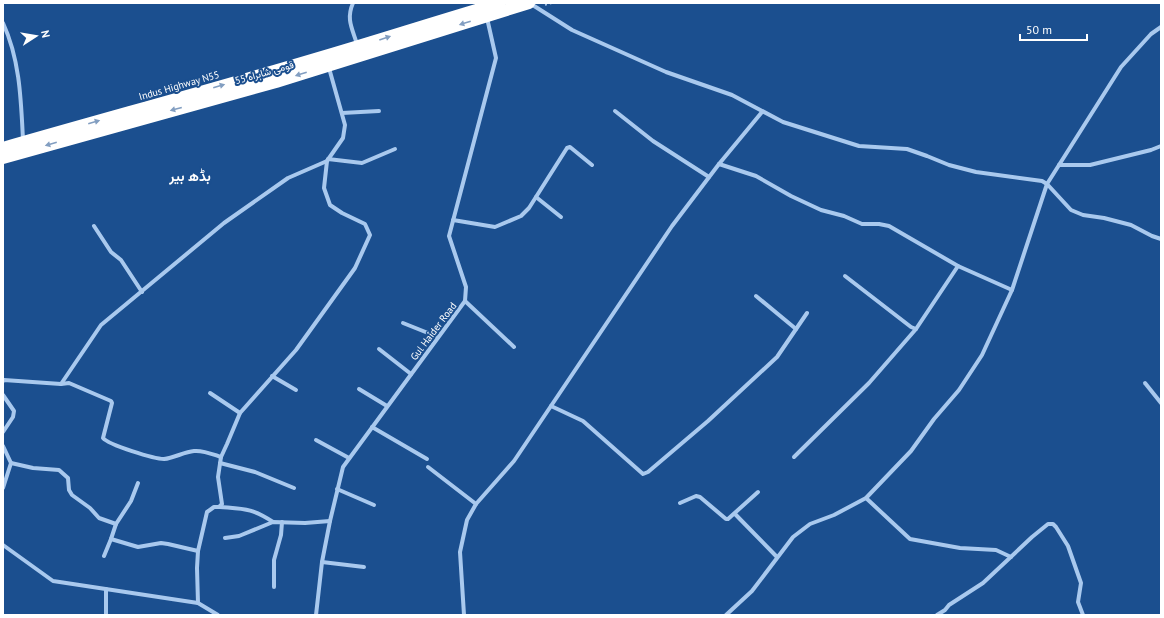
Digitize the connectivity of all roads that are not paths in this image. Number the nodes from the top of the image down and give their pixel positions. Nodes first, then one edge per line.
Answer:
1 (354, 3) edge
2 (500, 3) edge
3 (529, 3) edge
4 (487, 16) junction
5 (3, 23) edge
6 (1161, 27) edge
7 (358, 46) junction
8 (329, 66) junction
9 (379, 111) dead end
10 (615, 111) dead end
11 (762, 112) junction
12 (342, 113) junction
13 (24, 142) junction
14 (1161, 146) edge
15 (3, 148) edge
16 (395, 149) dead end
17 (3, 158) edge
18 (328, 160) junction
19 (719, 164) junction
20 (592, 165) dead end
21 (1059, 165) junction
22 (709, 177) junction
23 (1047, 184) junction
24 (536, 197) junction
25 (562, 217) dead end
26 (453, 220) junction
27 (94, 226) dead end
28 (1161, 239) edge
29 (958, 266) junction
30 (845, 276) dead end
31 (1012, 290) junction
32 (142, 292) junction
33 (756, 296) dead end
34 (465, 301) junction
35 (807, 313) dead end
36 (403, 322) dead end
37 (796, 329) junction
38 (916, 329) junction
39 (438, 337) junction
40 (514, 347) dead end
41 (380, 349) dead end
42 (411, 374) junction
43 (272, 376) junction
44 (3, 381) edge
45 (61, 384) junction
46 (1145, 384) dead end
47 (359, 389) dead end
48 (296, 390) dead end
49 (210, 393) dead end
50 (3, 395) edge
51 (1161, 403) edge
52 (388, 406) junction
53 (551, 406) junction
54 (240, 413) junction
55 (372, 427) junction
56 (3, 432) edge
57 (316, 440) dead end
58 (3, 446) edge
59 (221, 457) junction
60 (794, 457) dead end
61 (349, 458) junction
62 (427, 459) dead end
63 (11, 463) junction
64 (220, 463) junction
65 (428, 467) dead end
66 (138, 483) dead end
67 (3, 488) edge
68 (294, 488) dead end
69 (337, 489) junction
70 (758, 492) dead end
71 (866, 498) junction
72 (680, 503) dead end
73 (476, 504) junction
74 (374, 505) dead end
75 (219, 507) junction
76 (735, 514) junction
77 (273, 522) junction
78 (282, 522) junction
79 (330, 522) junction
80 (116, 524) junction
81 (225, 538) dead end
82 (111, 539) junction
83 (3, 545) edge
84 (198, 551) junction
85 (104, 556) dead end
86 (1011, 557) junction
87 (776, 558) junction
88 (322, 562) junction
89 (364, 567) dead end
90 (274, 587) dead end
91 (106, 589) junction
92 (198, 603) junction
93 (106, 615) edge
94 (218, 615) edge
95 (316, 615) edge
96 (464, 615) edge
97 (726, 615) edge
98 (938, 615) edge
99 (1083, 615) edge

1 - 7 street
7 -> 2 highway, Indus Highway N55
3 - 4 highway, قومی شاہراہ 55
3 - 11 street
4 -> 8 highway, قومی شاہراہ 55
4 - 26 street, Gul Haider Road
5 - 13 street
6 - 21 street
13 -> 7 highway, Indus Highway N55
8 - 12 street
8 -> 17 highway, قومی شاہراہ 55
9 - 12 street
10 - 22 street
11 - 19 street
11 - 23 street
12 - 18 street
13 - 15 highway, Indus Highway N55
14 - 21 street
16 - 18 street
18 - 32 street
18 - 43 street
19 - 22 street
19 - 29 street
20 - 24 street
21 - 23 street
22 - 53 street
23 - 28 street
23 - 31 street
24 - 25 street
24 - 26 street
26 - 34 street, Gul Haider Road
27 - 32 street
29 - 31 street
29 - 38 street
30 - 38 street
31 - 71 street
32 - 45 street
33 - 37 street
34 - 39 street, Gul Haider Road
34 - 40 street
35 - 37 street
36 - 39 street
37 - 53 street
38 - 60 street
39 - 42 street, Gul Haider Road
41 - 42 street
42 - 52 street, Gul Haider Road
43 - 48 street
43 - 54 street
44 - 45 street
45 - 59 street
46 - 51 street
47 - 52 street
49 - 54 street
50 - 56 street
52 - 55 street, Gul Haider Road
53 - 73 street
54 - 59 street
55 - 61 street, Gul Haider Road
55 - 62 street
57 - 61 street
58 - 63 street
59 - 64 street
61 - 69 street, Gul Haider Road
63 - 67 street
63 - 80 street
64 - 68 street
64 - 75 street
65 - 73 street
66 - 80 street
69 - 74 street
69 - 79 street, Gul Haider Road
70 - 76 street
71 - 86 street
71 - 87 street
72 - 76 street
73 - 96 street
75 - 77 street
75 - 84 street
76 - 87 street
77 - 78 street
77 - 81 street
78 - 79 street
78 - 90 street
79 - 88 street, Gul Haider Road
80 - 82 street
82 - 84 street
82 - 85 street
83 - 91 street
84 - 92 street
86 - 98 street
86 - 99 street
87 - 97 street
88 - 89 street
88 - 95 street, Gul Haider Road
91 - 92 street
91 - 93 street
92 - 94 street

